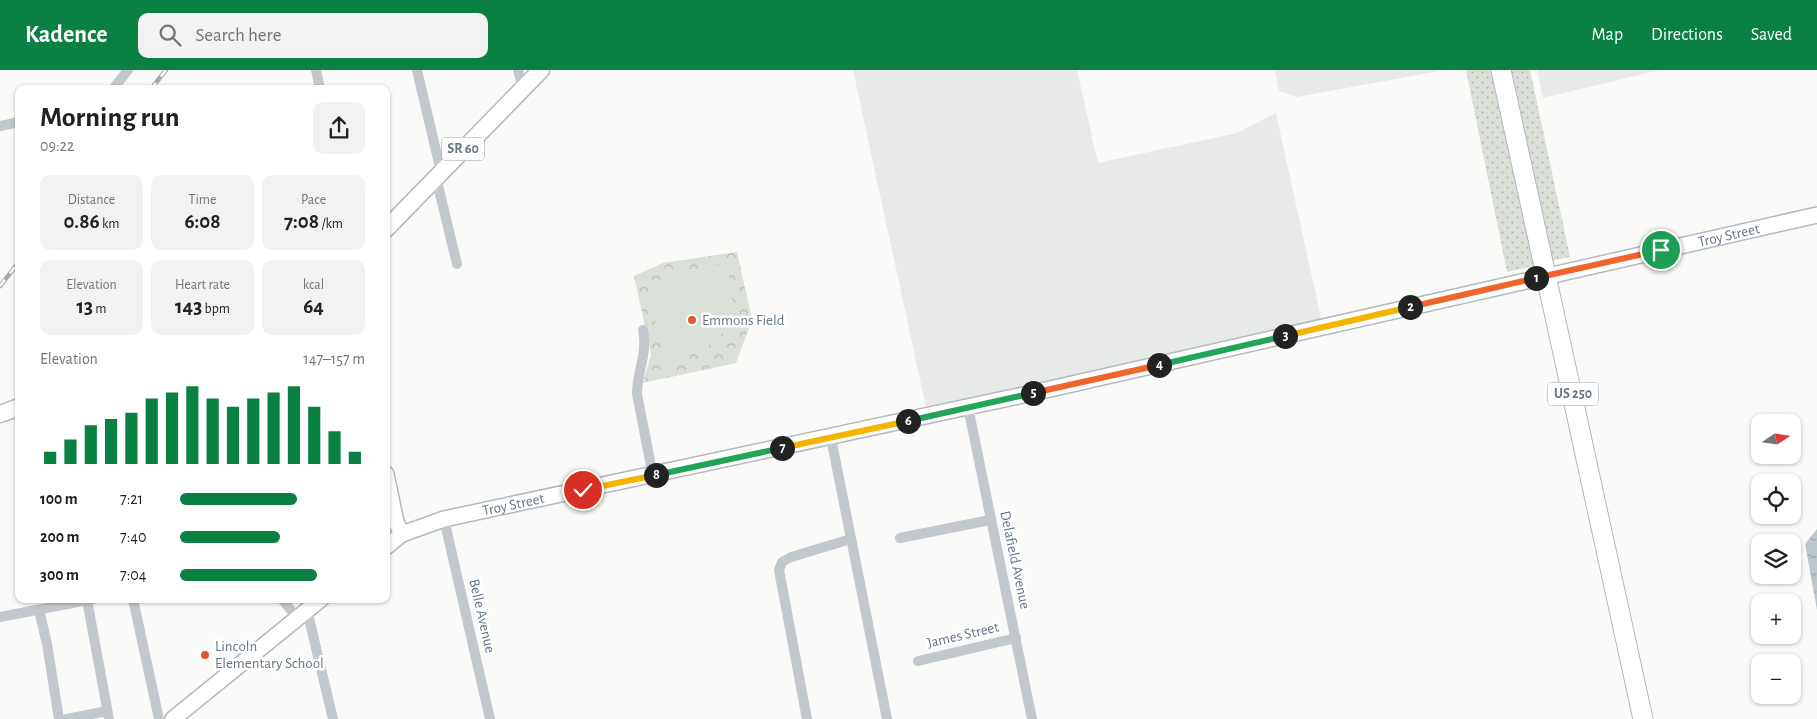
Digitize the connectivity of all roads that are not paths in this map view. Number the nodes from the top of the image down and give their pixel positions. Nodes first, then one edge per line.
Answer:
1 (128, 70) edge
2 (316, 70) edge
3 (417, 70) edge
4 (518, 70) edge
5 (541, 70) edge
6 (1501, 70) edge
7 (116, 85) edge
8 (319, 85) edge
9 (523, 88) junction
10 (15, 123) edge
11 (0, 126) edge
12 (438, 174) junction
13 (1817, 215) edge
14 (390, 225) edge
15 (457, 264) dead end
16 (1546, 276) junction
17 (643, 330) dead end
18 (968, 407) junction
19 (15, 408) edge
20 (0, 414) edge
21 (831, 438) junction
22 (653, 476) junction
23 (390, 493) edge
24 (444, 520) junction
25 (990, 520) junction
26 (402, 534) junction
27 (900, 538) dead end
28 (851, 539) junction
29 (390, 544) edge
30 (72, 603) edge
31 (92, 603) edge
32 (134, 603) edge
33 (287, 603) edge
34 (316, 603) edge
35 (39, 610) junction
36 (302, 614) junction
37 (0, 617) edge
38 (1016, 638) junction
39 (918, 661) dead end
40 (108, 715) edge
41 (59, 719) edge
42 (67, 719) edge
43 (159, 719) edge
44 (173, 719) edge
45 (333, 719) edge
46 (490, 719) edge
47 (807, 719) edge
48 (887, 719) edge
49 (1032, 719) edge
50 (1643, 719) edge

1 - 7 street
2 - 8 street
3 - 12 street
4 - 9 street
5 - 9 main road, SR 60
6 - 16 highway, US 250
9 - 12 main road, SR 60
10 - 11 street
12 - 14 main road, SR 60
12 - 15 street
13 - 16 main road, Troy Street
16 - 18 main road, Troy Street
16 - 50 highway, US 250
17 - 22 street
18 - 21 main road, Troy Street
18 - 25 street, Delafield Avenue
19 - 20 main road
21 - 22 main road, Troy Street
21 - 28 street
22 - 24 main road, Troy Street
23 - 26 main road
24 - 26 main road, Troy Street
24 - 46 street, Belle Avenue
25 - 27 street
25 - 38 street, Delafield Avenue
26 - 29 main road, Troy Street
28 - 47 street
28 - 48 street
30 - 35 street
31 - 40 street
32 - 43 street
33 - 36 street
34 - 36 main road
35 - 37 street
35 - 41 street
36 - 44 main road
36 - 45 street
38 - 39 street, James Street
38 - 49 street, Delafield Avenue
40 - 42 street

